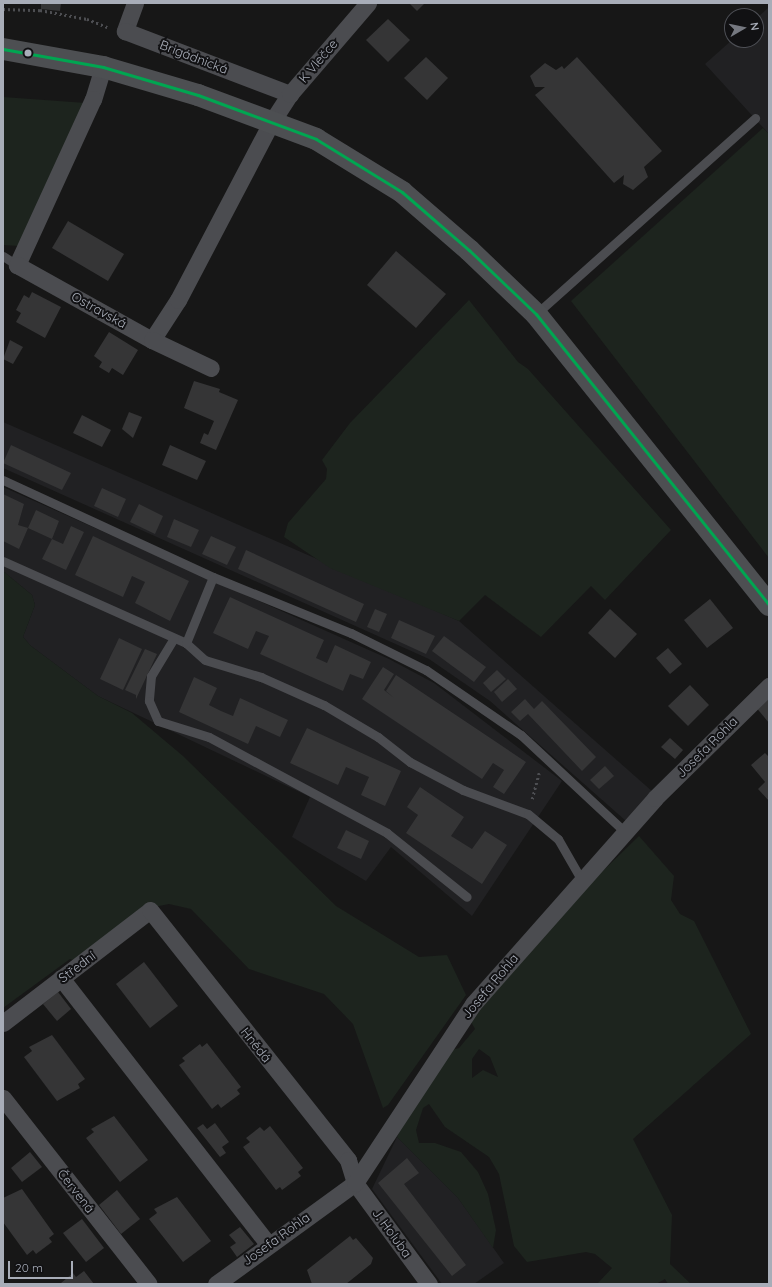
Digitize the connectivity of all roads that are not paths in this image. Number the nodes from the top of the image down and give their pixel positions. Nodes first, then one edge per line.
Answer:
1 (135, 3) edge
2 (368, 3) edge
3 (3, 48) edge
4 (103, 67) junction
5 (290, 94) junction
6 (755, 118) dead end
7 (272, 123) junction
8 (3, 256) edge
9 (17, 265) junction
10 (536, 314) junction
11 (152, 340) junction
12 (211, 368) dead end
13 (3, 480) edge
14 (3, 561) edge
15 (212, 577) junction
16 (769, 605) edge
17 (174, 638) junction
18 (186, 643) junction
19 (769, 686) edge
20 (626, 833) junction
21 (581, 879) junction
22 (467, 897) dead end
23 (150, 910) joint
24 (61, 978) junction
25 (3, 1023) edge
26 (3, 1098) edge
27 (355, 1183) junction
28 (268, 1244) junction
29 (149, 1284) edge
30 (216, 1284) edge
31 (429, 1284) edge

1 - 5 street, Brigádnická
2 - 5 street, K Vlečce
3 - 4 main road
4 - 7 main road
4 - 9 street
5 - 7 street, K Vlečce
6 - 10 lane
7 - 10 main road
7 - 11 street
8 - 9 lane
9 - 11 street, Ostravská
10 - 16 main road
11 - 12 street, Ostravská
13 - 15 lane
14 - 17 lane
15 - 18 lane
15 - 20 lane
17 - 18 lane
17 - 22 lane
18 - 21 lane
19 - 20 street, Josefa Rohla
20 - 21 street, Josefa Rohla
21 - 27 street, Josefa Rohla
23 - 24 street, Střední
23 - 27 street, Hnědá
24 - 25 street, Střední
24 - 28 street
26 - 29 street, Červená
27 - 28 street, Josefa Rohla
27 - 31 street, J. Holuba
28 - 30 street, Josefa Rohla

